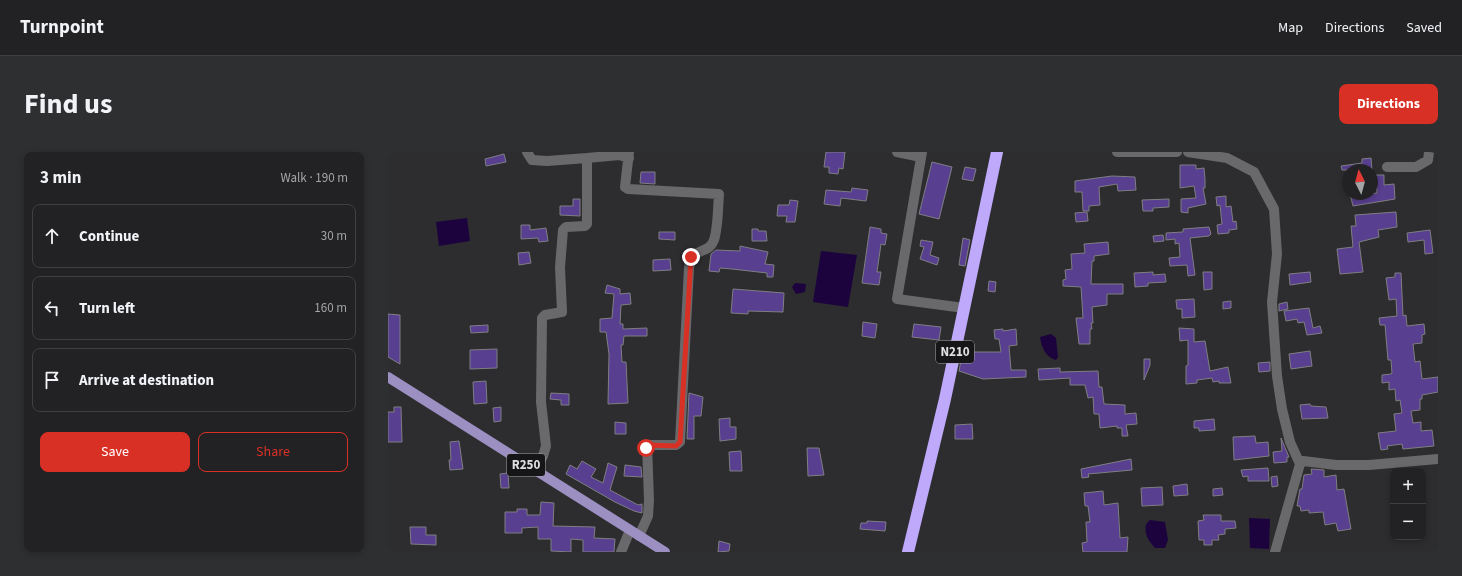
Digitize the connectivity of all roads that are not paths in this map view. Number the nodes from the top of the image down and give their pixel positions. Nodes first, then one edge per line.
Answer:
1 (527, 152) edge
2 (897, 152) edge
3 (997, 152) edge
4 (1117, 152) edge
5 (1177, 152) edge
6 (1188, 152) edge
7 (1429, 152) edge
8 (921, 154) edge
9 (629, 155) edge
10 (586, 158) junction
11 (1387, 167) dead end
12 (964, 308) junction
13 (388, 377) edge
14 (388, 383) edge
15 (1438, 459) edge
16 (1300, 464) junction
17 (535, 470) junction
18 (628, 535) junction
19 (639, 536) junction
20 (621, 552) edge
21 (654, 552) edge
22 (665, 552) edge
23 (908, 552) edge
24 (1275, 552) edge

1 - 10 street
2 - 8 street
3 - 12 highway, N210
4 - 5 street
6 - 16 street
7 - 11 street
8 - 12 street
9 - 10 street
9 - 19 street
10 - 17 street
12 - 23 highway, N210
13 - 17 main road, R250
14 - 18 main road, R250
15 - 16 street
16 - 24 street
17 - 19 main road, R250
18 - 20 street
18 - 21 main road, R250
19 - 22 main road, R250

